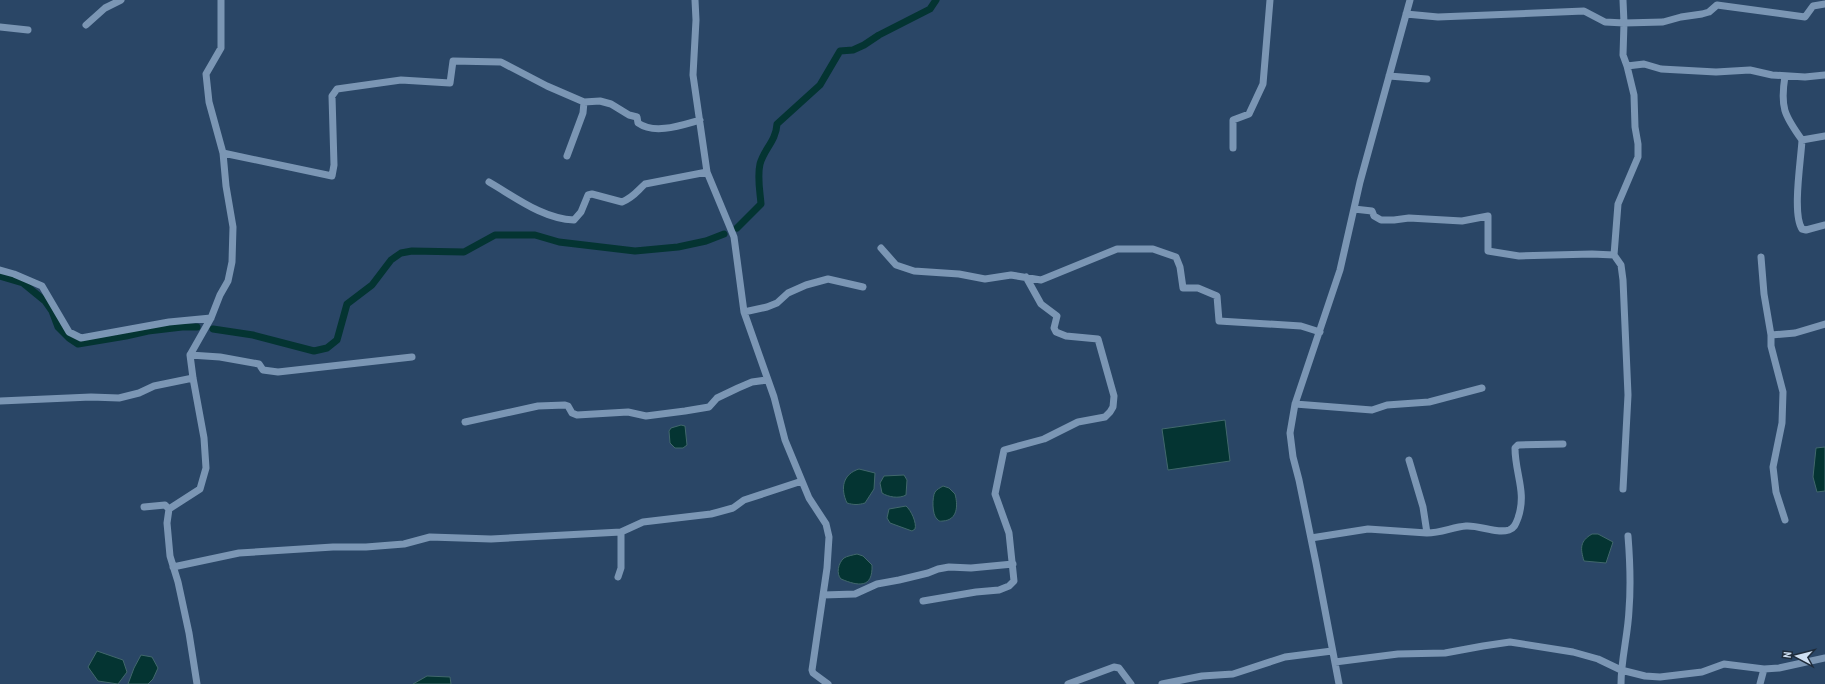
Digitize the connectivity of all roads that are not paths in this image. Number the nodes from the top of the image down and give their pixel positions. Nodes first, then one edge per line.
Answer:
1 (121, 0) edge
2 (221, 0) edge
3 (694, 0) edge
4 (1270, 0) edge
5 (1410, 0) edge
6 (1623, 0) edge
7 (1825, 4) edge
8 (1406, 14) junction
9 (1624, 23) junction
10 (86, 25) dead end
11 (0, 27) edge
12 (28, 30) dead end
13 (1627, 66) junction
14 (1825, 75) edge
15 (1389, 76) junction
16 (1784, 76) junction
17 (1427, 79) dead end
18 (584, 102) junction
19 (700, 120) junction
20 (1825, 136) edge
21 (1802, 140) junction
22 (1233, 148) dead end
23 (223, 153) junction
24 (567, 156) dead end
25 (707, 172) junction
26 (489, 182) dead end
27 (1354, 208) junction
28 (1825, 225) edge
29 (881, 248) dead end
30 (1614, 255) junction
31 (1761, 257) dead end
32 (0, 270) edge
33 (1026, 278) junction
34 (863, 287) dead end
35 (744, 312) junction
36 (211, 318) junction
37 (1825, 324) edge
38 (1320, 332) junction
39 (1771, 335) junction
40 (190, 355) junction
41 (412, 357) dead end
42 (193, 378) junction
43 (767, 380) junction
44 (1482, 388) dead end
45 (0, 401) edge
46 (1295, 404) junction
47 (465, 422) dead end
48 (1563, 444) dead end
49 (1409, 460) dead end
50 (802, 481) junction
51 (1623, 489) dead end
52 (144, 508) dead end
53 (169, 509) junction
54 (1785, 520) dead end
55 (620, 532) junction
56 (1427, 533) junction
57 (1628, 536) dead end
58 (1311, 538) junction
59 (1013, 564) junction
60 (173, 567) junction
61 (618, 577) dead end
62 (823, 596) junction
63 (923, 601) dead end
64 (1332, 651) junction
65 (1825, 658) edge
66 (1335, 662) junction
67 (1764, 669) junction
68 (1621, 670) junction
69 (197, 684) edge
70 (828, 684) edge
71 (1068, 684) edge
72 (1131, 684) edge
73 (1162, 684) edge
74 (1339, 684) edge
75 (1621, 684) edge
76 (1760, 684) edge

1 - 10 street
2 - 23 street
3 - 19 street
4 - 22 street
5 - 8 street
6 - 9 street
7 - 9 street
8 - 9 street
8 - 15 street
9 - 13 street
11 - 12 street
13 - 16 street
13 - 30 street
14 - 16 street
15 - 17 street
15 - 27 street
16 - 21 street
18 - 19 street
18 - 23 street
18 - 24 street
19 - 25 street
20 - 21 street
21 - 28 street
23 - 36 street
25 - 26 street
25 - 35 street
27 - 30 street
27 - 38 street
29 - 33 street
30 - 51 street
31 - 39 street
32 - 36 street
33 - 38 street
33 - 59 street
34 - 35 street
35 - 43 street
36 - 40 street
37 - 39 street
38 - 46 street
39 - 54 street
40 - 41 street
40 - 42 street
42 - 45 street
42 - 53 street
43 - 47 street
43 - 50 street
44 - 46 street
46 - 58 street
48 - 56 street
49 - 56 street
50 - 55 street
50 - 62 street
52 - 53 street
53 - 60 street
55 - 60 street
55 - 61 street
56 - 58 street
57 - 68 street
58 - 64 street
59 - 62 street
59 - 63 street
60 - 69 street
62 - 70 street
64 - 66 street
64 - 73 street
65 - 67 street
66 - 68 street
66 - 74 street
67 - 68 street
67 - 76 street
68 - 75 street
71 - 72 street

